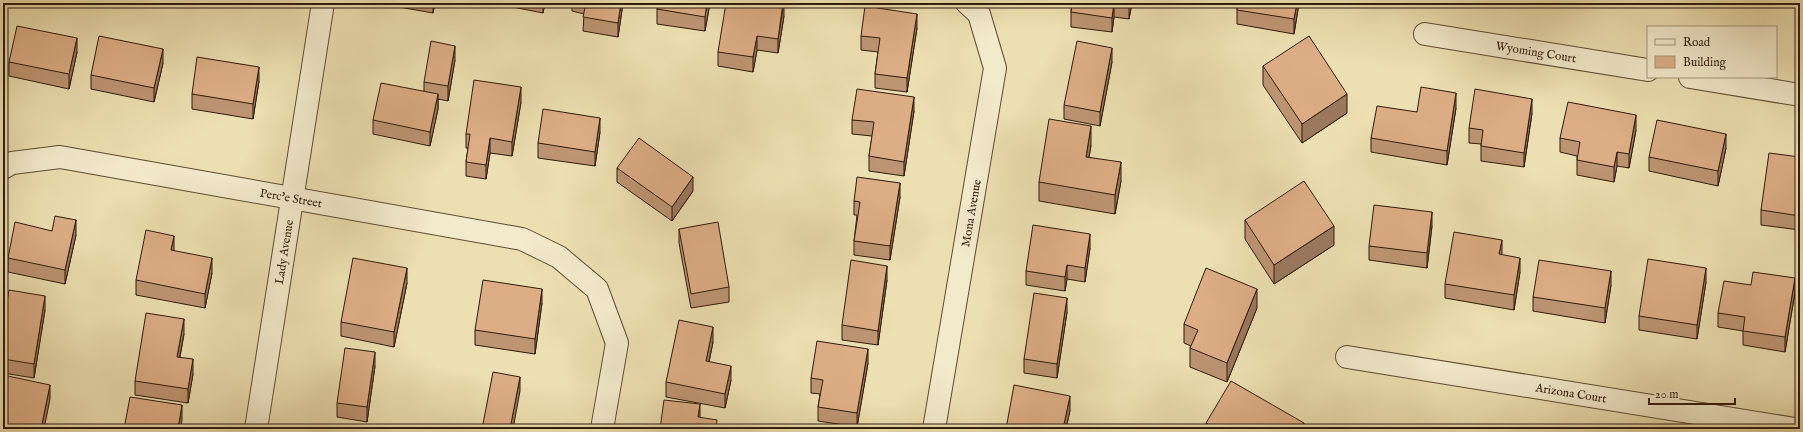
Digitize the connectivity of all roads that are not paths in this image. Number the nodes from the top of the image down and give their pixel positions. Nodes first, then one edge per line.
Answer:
1 (323, 3) edge
2 (966, 3) edge
3 (1425, 34) dead end
4 (1647, 70) edge
5 (1696, 78) edge
6 (1800, 95) edge
7 (3, 168) edge
8 (293, 198) junction
9 (1347, 357) dead end
10 (256, 429) edge
11 (602, 429) edge
12 (934, 429) edge
13 (1795, 429) edge

1 - 8 street, Lady Avenue
2 - 12 street, Mona Avenue
3 - 4 street, Wyoming Court
5 - 6 street
7 - 8 street, Perc'e Street
8 - 10 street, Lady Avenue
8 - 11 street, Perc'e Street
9 - 13 street, Arizona Court

